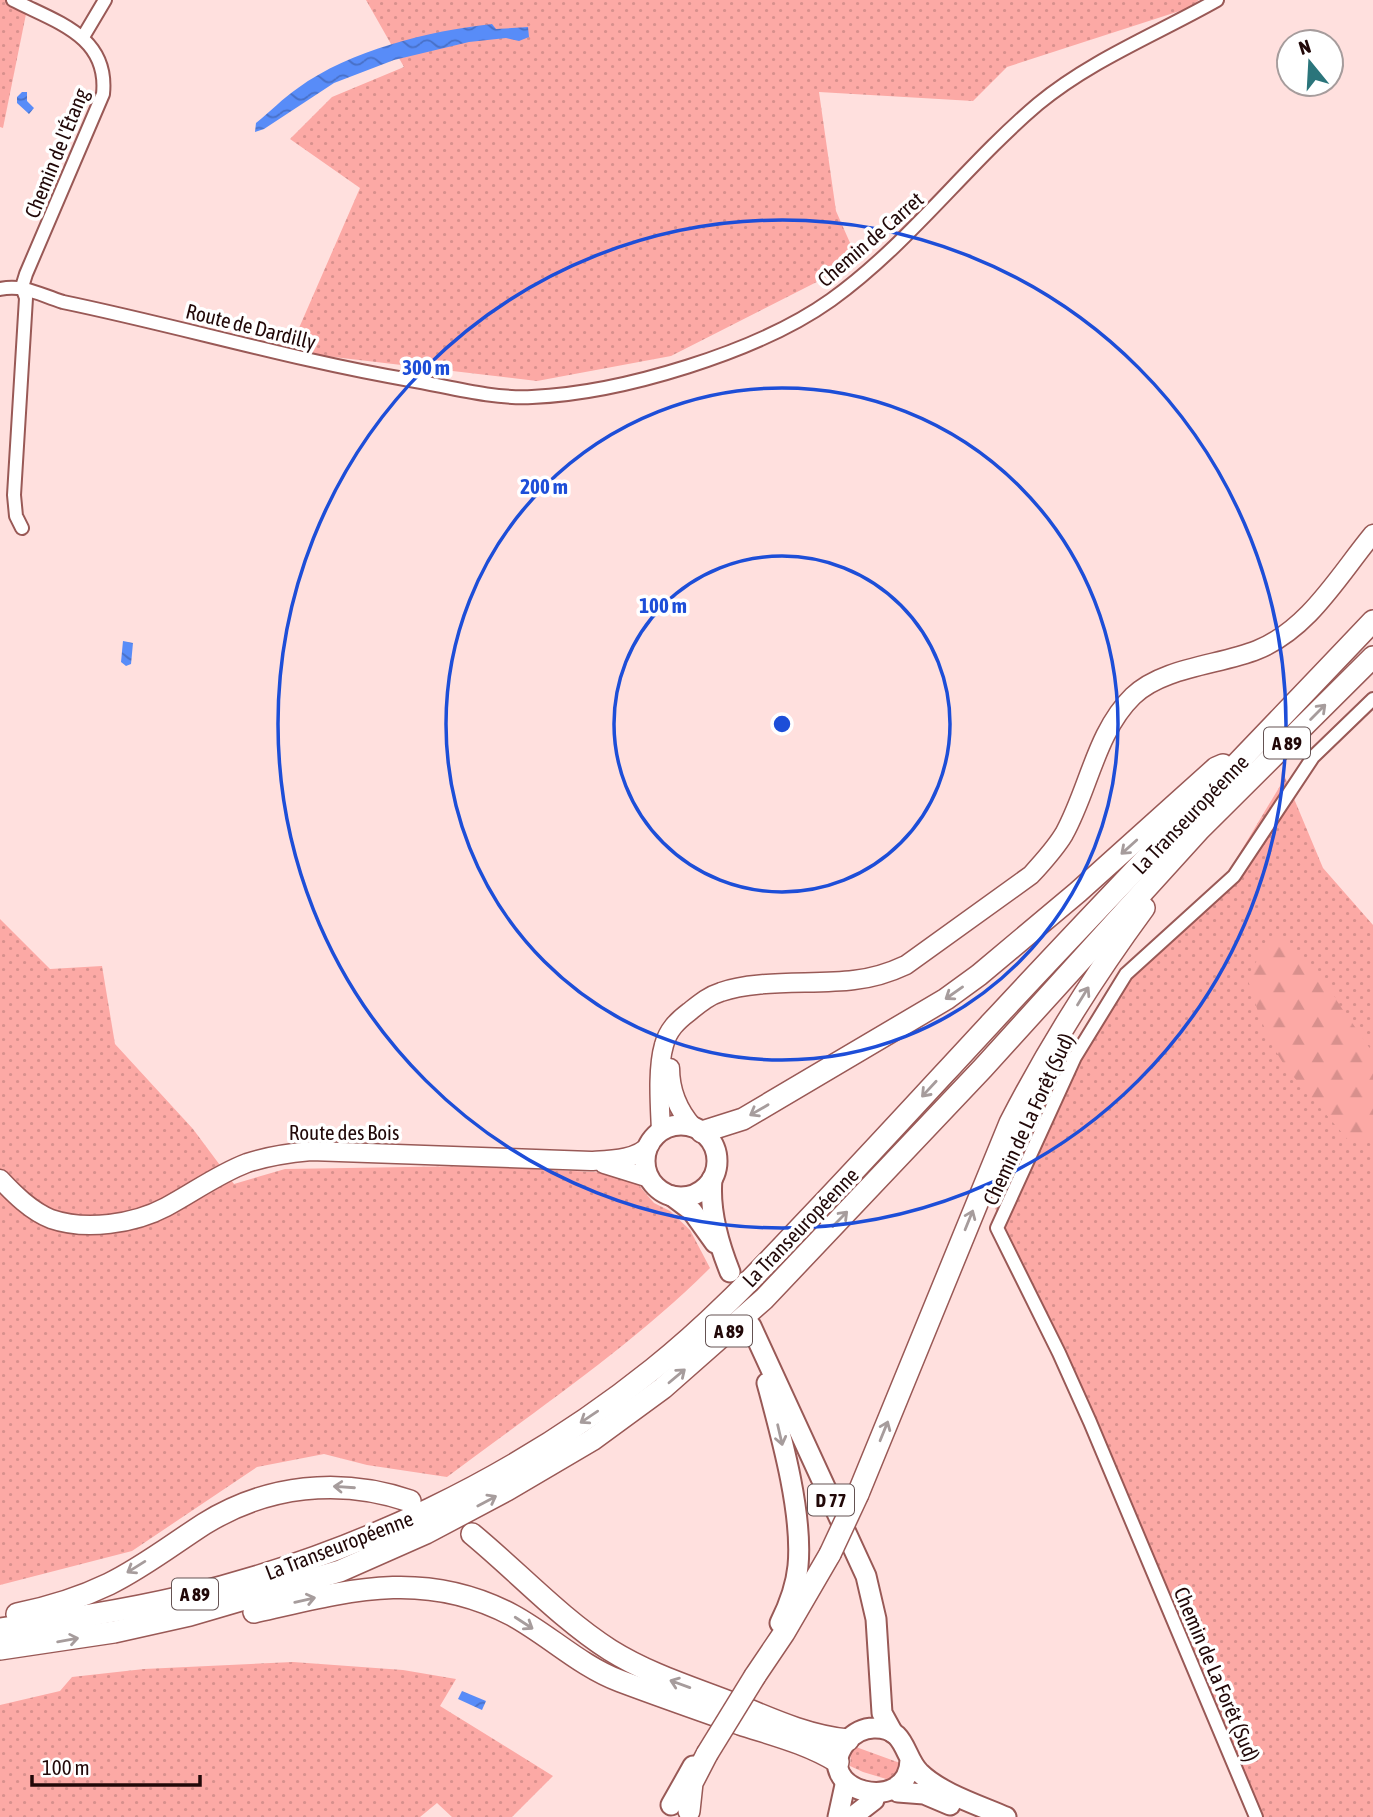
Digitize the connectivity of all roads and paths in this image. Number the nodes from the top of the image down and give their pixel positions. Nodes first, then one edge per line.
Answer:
1 (13, 0) edge
2 (105, 0) edge
3 (1217, 0) edge
4 (83, 37) junction
5 (22, 287) junction
6 (0, 289) edge
7 (496, 394) joint
8 (22, 528) dead end
9 (1373, 534) edge
10 (1373, 621) edge
11 (1373, 657) edge
12 (1373, 699) edge
13 (1246, 755) junction
14 (1200, 829) junction
15 (691, 1010) junction
16 (698, 1129) junction
17 (655, 1137) junction
18 (591, 1161) junction
19 (649, 1178) junction
20 (712, 1179) junction
21 (0, 1180) edge
22 (673, 1196) junction
23 (410, 1501) dead end
24 (472, 1534) dead end
25 (190, 1615) junction
26 (0, 1617) edge
27 (0, 1629) edge
28 (0, 1649) edge
29 (878, 1662) junction
30 (753, 1674) junction
31 (893, 1733) junction
32 (854, 1736) junction
33 (910, 1760) junction
34 (838, 1762) junction
35 (845, 1785) junction
36 (898, 1792) junction
37 (874, 1800) junction
38 (678, 1812) edge
39 (838, 1817) edge
40 (852, 1817) edge
41 (975, 1817) edge
42 (1006, 1817) edge
43 (1256, 1817) edge

1 - 4 street
2 - 4 street
3 - 7 street, Chemin de Carret
4 - 5 street, Chemin de l'Étang
5 - 6 street, Route de Dardilly
5 - 7 street, Route de Dardilly
5 - 8 street
9 - 15 street
10 - 13 highway, La Transeuropéenne / A 89
14 -> 11 highway, La Transeuropéenne / A 89
12 - 43 street, Chemin de La Forêt (Sud)
13 -> 16 highway
13 -> 27 highway, La Transeuropéenne / A 89
25 -> 14 highway, La Transeuropéenne / A 89
30 -> 14 highway, bridge
15 - 16 street
15 - 17 street
16 - 17 main road
16 - 20 main road
17 - 18 street, Route des Bois
17 - 19 main road
18 - 19 street, Route des Bois
18 - 21 street, Route des Bois
19 - 22 main road
20 - 22 main road
20 - 22 main road
23 -> 26 highway
32 -> 24 highway
28 -> 25 highway, La Transeuropéenne / A 89
25 -> 34 highway
29 -> 30 main road, D 77
29 - 31 main road, D 77
29 - 32 main road, D 77
30 - 38 highway, bridge
31 - 32 main road
31 - 33 main road
32 - 34 main road
33 - 36 main road
33 - 42 main road
34 - 35 main road
35 - 37 main road
35 - 39 main road
36 - 37 main road
36 - 41 main road
37 - 40 main road

